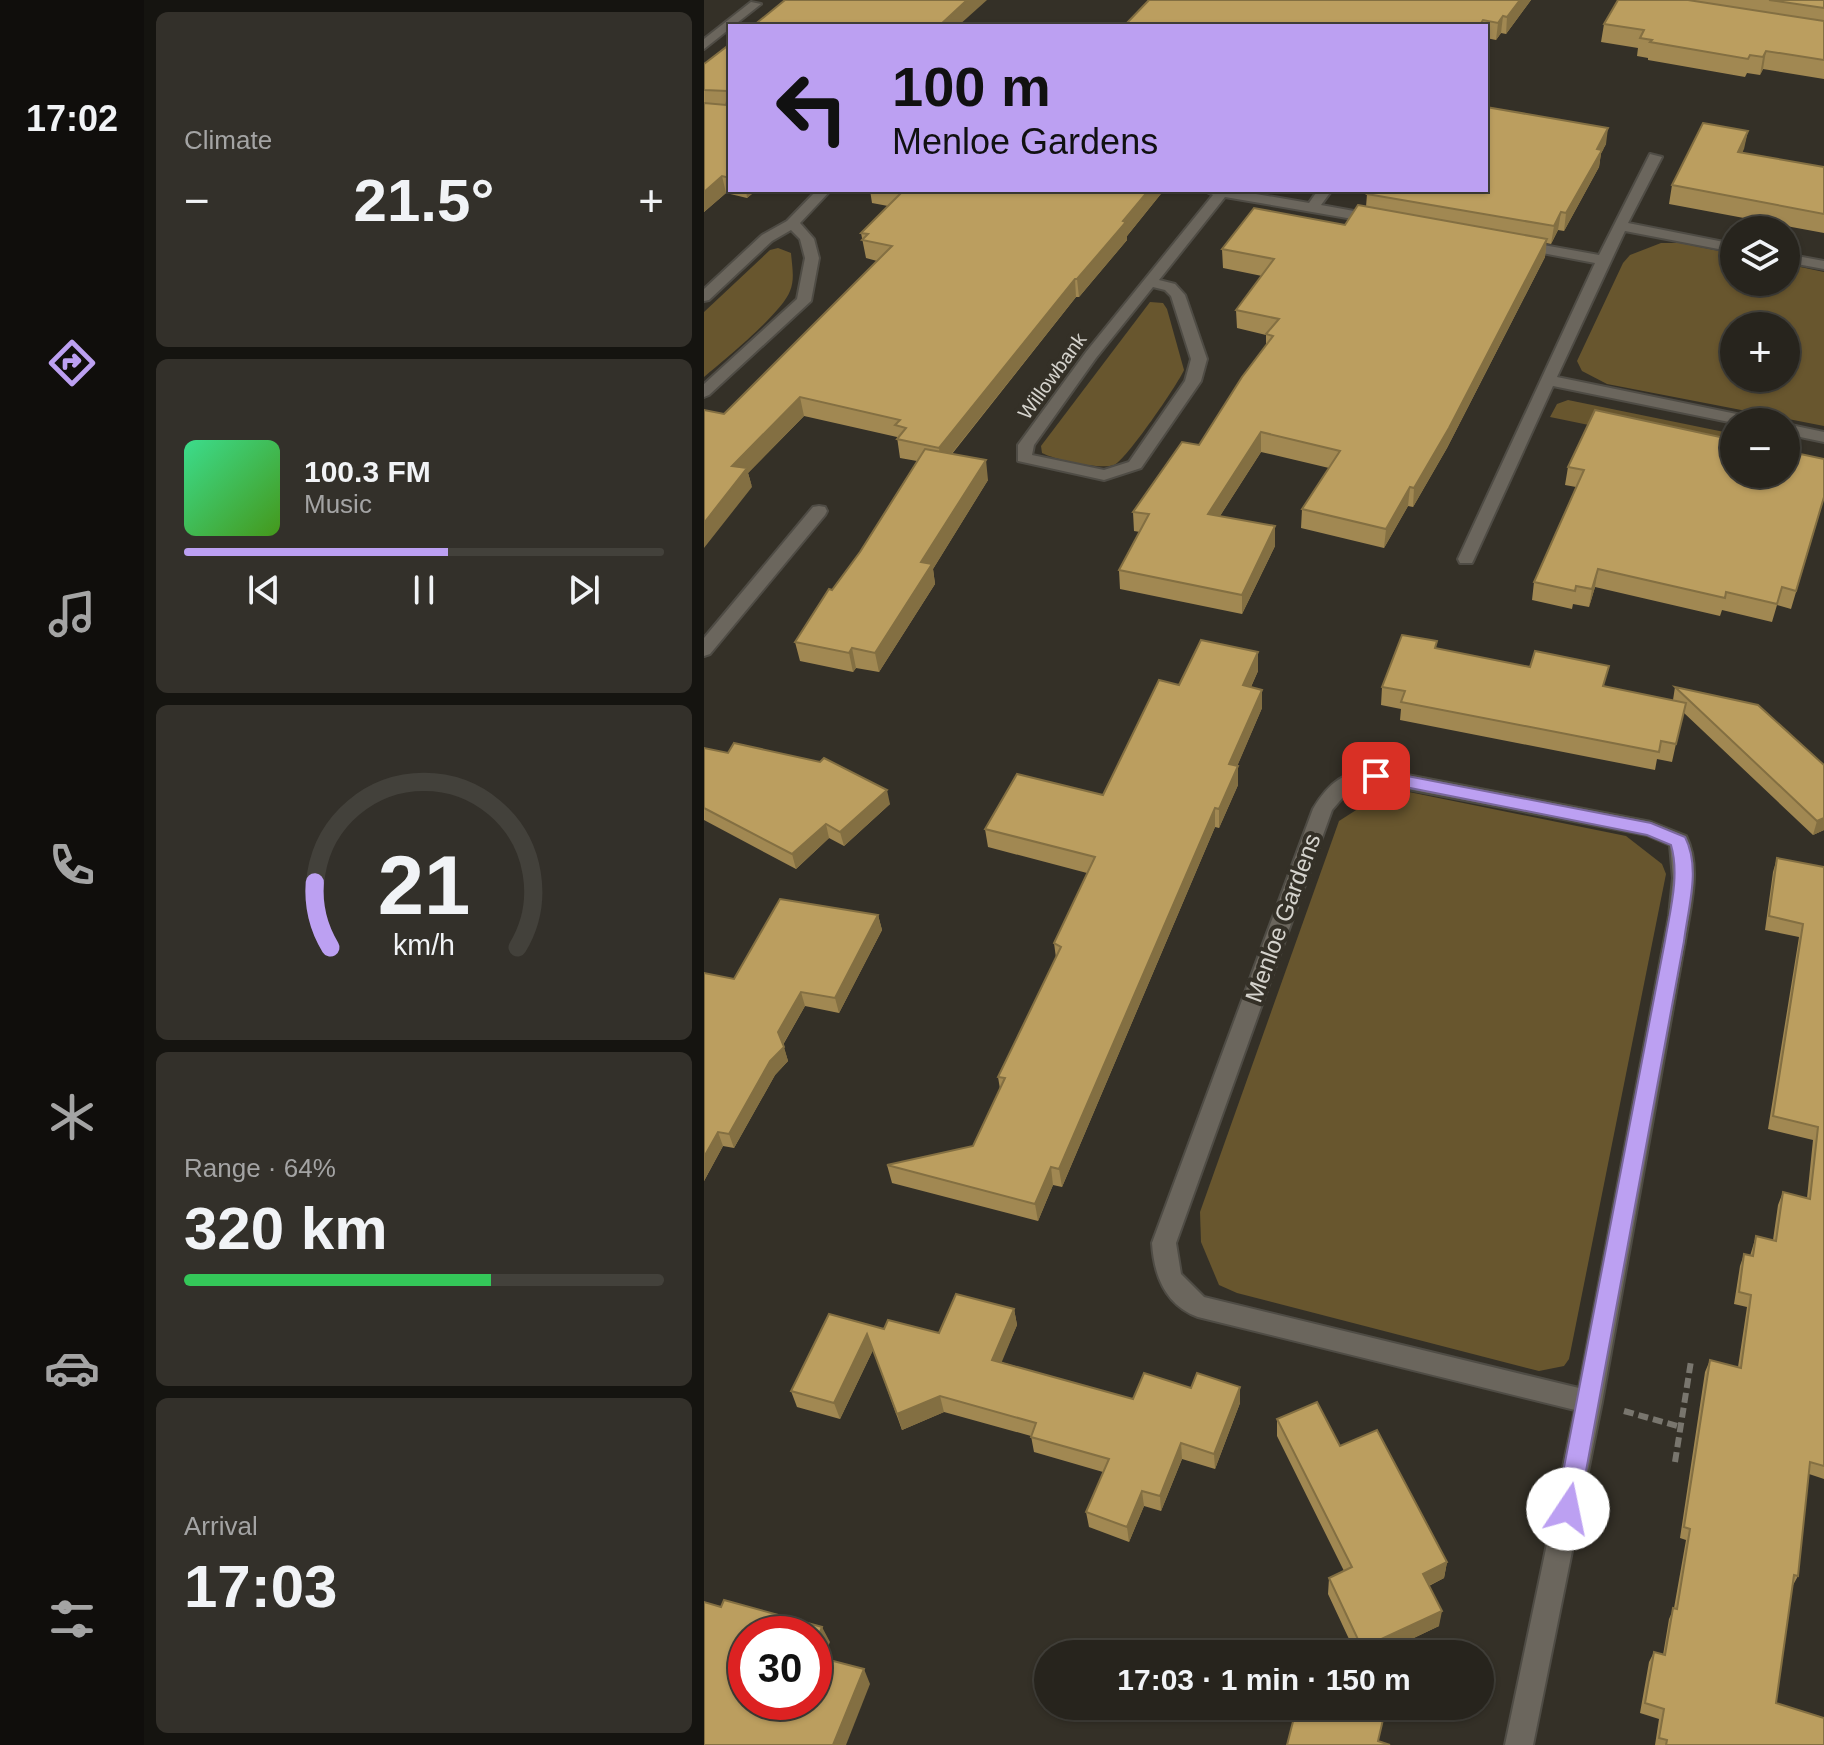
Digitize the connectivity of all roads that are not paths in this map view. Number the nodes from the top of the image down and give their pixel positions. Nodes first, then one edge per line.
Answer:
1 (755, 4) dead end
2 (730, 24) edge
3 (728, 26) edge
4 (704, 45) edge
5 (1655, 157) dead end
6 (822, 192) edge
7 (1225, 192) edge
8 (1324, 192) edge
9 (1312, 208) junction
10 (1386, 221) edge
11 (792, 224) junction
12 (1621, 226) junction
13 (1509, 243) edge
14 (1720, 245) edge
15 (1603, 260) junction
16 (1800, 261) edge
17 (1824, 265) edge
18 (1152, 282) junction
19 (704, 297) edge
20 (1548, 380) junction
21 (704, 392) edge
22 (1720, 416) edge
23 (1800, 432) edge
24 (1824, 437) edge
25 (819, 511) dead end
26 (1466, 559) dead end
27 (704, 650) edge
28 (1589, 1402) junction
29 (1519, 1745) edge

1 - 2 street
3 - 4 street
5 - 12 street
6 - 11 street
7 - 9 street, Willowbank
7 - 18 street, Willowbank
8 - 9 street
9 - 10 street, Willowbank
11 - 19 street
11 - 21 street
12 - 14 street
12 - 15 street
13 - 15 street
15 - 20 street
16 - 17 street
18 - 18 street, Willowbank
20 - 22 street
20 - 26 street
23 - 24 street
25 - 27 street
28 - 28 street, Menloe Gardens
28 - 29 street, Menloe Gardens

